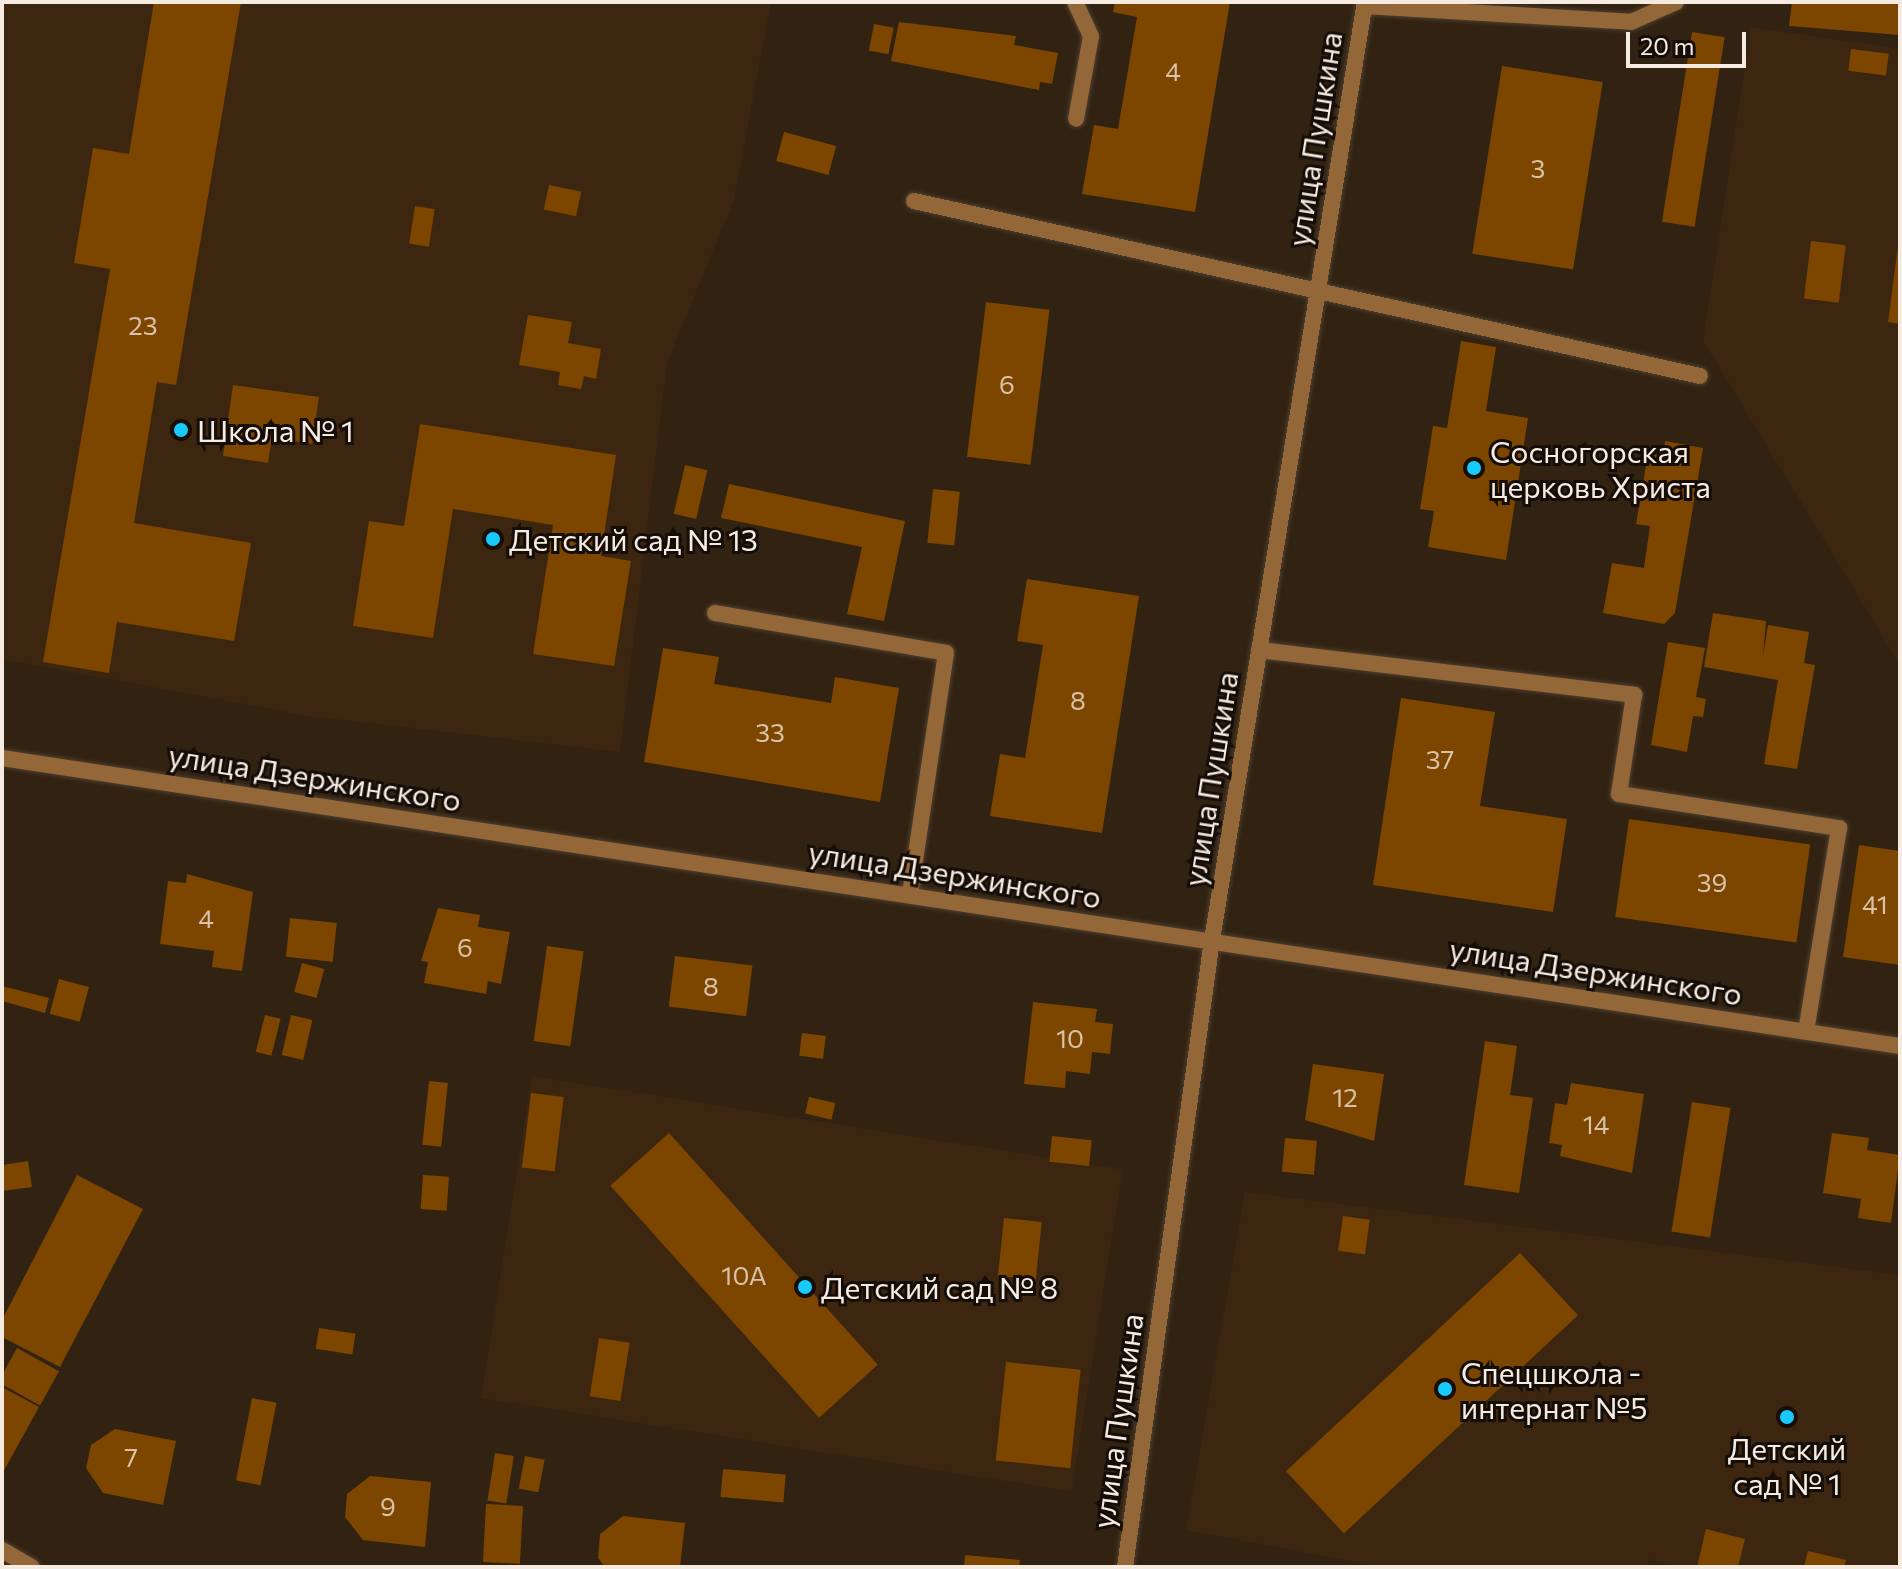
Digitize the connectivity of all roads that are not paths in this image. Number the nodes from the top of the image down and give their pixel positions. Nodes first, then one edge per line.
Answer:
1 (1075, 2) edge
2 (1676, 2) edge
3 (1365, 4) edge
4 (1076, 119) dead end
5 (914, 201) dead end
6 (1318, 291) junction
7 (1700, 376) dead end
8 (715, 613) dead end
9 (1259, 650) junction
10 (2, 758) edge
11 (910, 895) junction
12 (1212, 940) junction
13 (1806, 1031) junction
14 (1900, 1046) edge
15 (2, 1550) edge
16 (32, 1567) edge
17 (1125, 1567) edge

1 - 4 street
2 - 3 street
3 - 6 street, улица Пушкина
5 - 6 street
6 - 7 street
6 - 9 street, улица Пушкина
8 - 11 street
9 - 12 street, улица Пушкина
9 - 13 street
10 - 11 street, улица Дзержинского
11 - 12 street, улица Дзержинского
12 - 13 street, улица Дзержинского
12 - 17 street, улица Пушкина
13 - 14 street, улица Дзержинского
15 - 16 street

